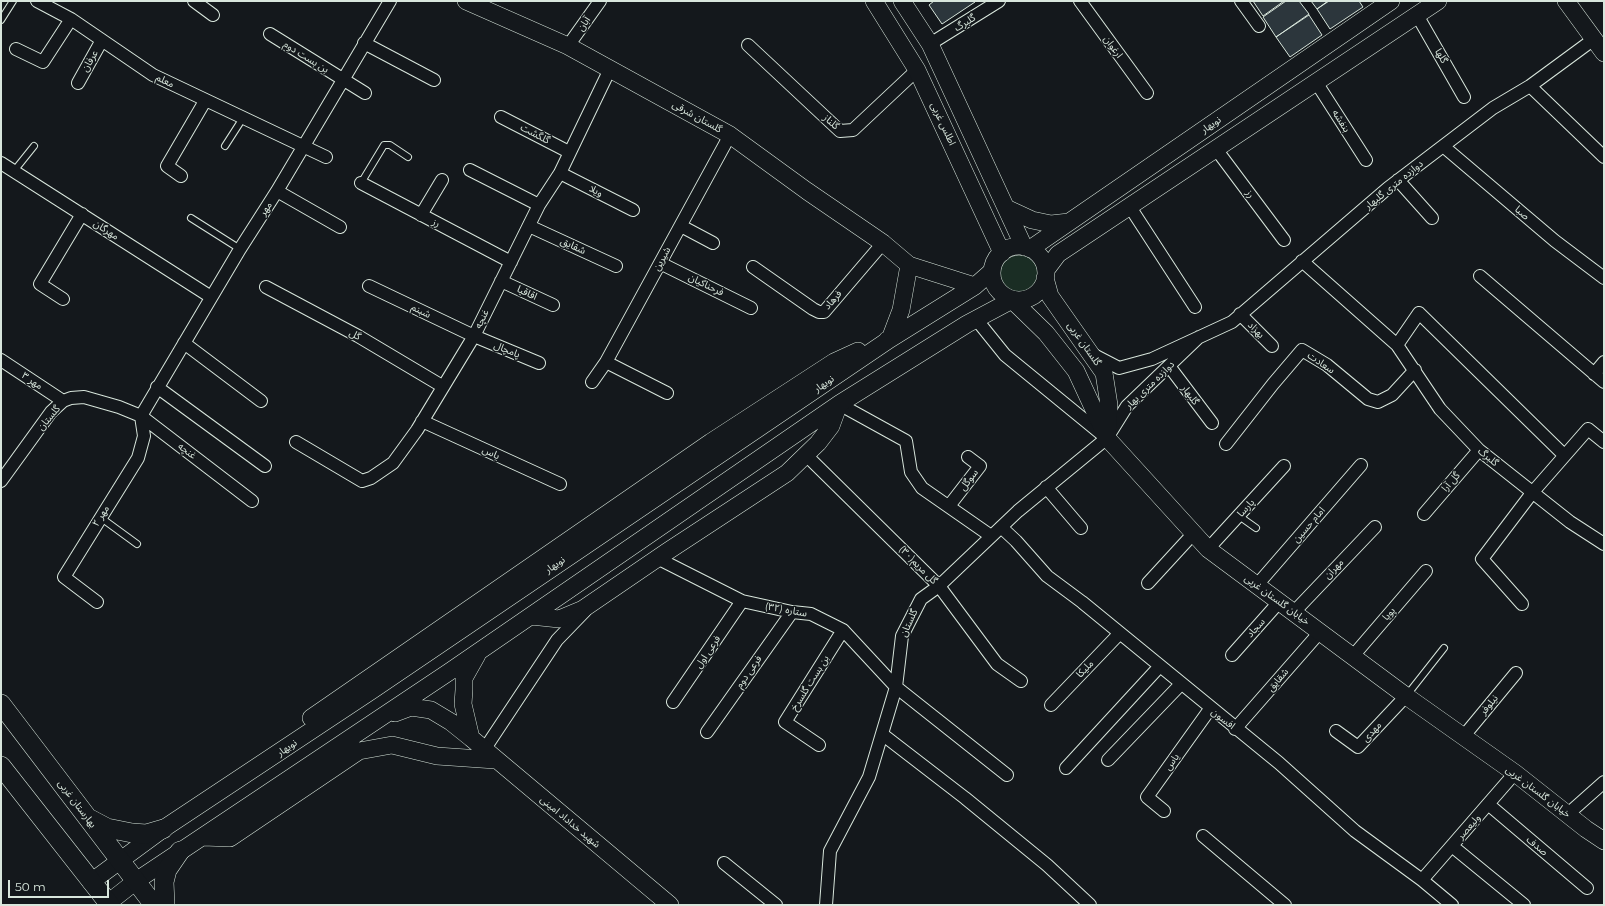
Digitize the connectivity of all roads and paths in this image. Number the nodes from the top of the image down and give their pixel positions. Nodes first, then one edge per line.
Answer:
1 (13, 1) edge
2 (37, 1) edge
3 (194, 1) edge
4 (390, 1) edge
5 (466, 1) edge
6 (600, 1) edge
7 (874, 1) edge
8 (902, 1) edge
9 (1080, 1) edge
10 (1241, 1) edge
11 (1391, 1) edge
12 (1438, 1) edge
13 (1566, 1) edge
14 (997, 2) edge
15 (213, 15) dead end
16 (1417, 15) junction
17 (71, 19) junction
18 (1, 20) edge
19 (1259, 26) dead end
20 (270, 34) dead end
21 (1594, 39) junction
22 (102, 40) junction
23 (364, 43) junction
24 (930, 44) junction
25 (748, 45) dead end
26 (568, 46) junction
27 (16, 49) dead end
28 (1604, 53) edge
29 (610, 68) junction
30 (917, 70) junction
31 (342, 80) junction
32 (434, 80) dead end
33 (1316, 82) junction
34 (78, 83) dead end
35 (1530, 86) junction
36 (365, 93) dead end
37 (1147, 93) dead end
38 (1464, 97) dead end
39 (205, 101) junction
40 (501, 117) dead end
41 (244, 118) junction
42 (730, 136) junction
43 (303, 145) junction
44 (34, 146) dead end
45 (226, 146) dead end
46 (1443, 146) junction
47 (1216, 149) junction
48 (569, 152) junction
49 (326, 157) dead end
50 (408, 157) dead end
51 (1604, 157) edge
52 (1366, 160) dead end
53 (1, 163) edge
54 (470, 170) dead end
55 (14, 171) junction
56 (560, 173) junction
57 (181, 176) dead end
58 (442, 180) dead end
59 (1398, 180) junction
60 (361, 183) joint
61 (277, 191) junction
62 (539, 205) junction
63 (1130, 207) junction
64 (1006, 208) junction
65 (633, 210) dead end
66 (82, 214) junction
67 (421, 215) junction
68 (191, 218) dead end
69 (1432, 218) dead end
70 (1069, 222) junction
71 (529, 226) junction
72 (681, 226) junction
73 (340, 227) dead end
74 (1284, 240) dead end
75 (713, 243) dead end
76 (883, 243) junction
77 (1027, 248) junction
78 (240, 249) junction
79 (1002, 253) junction
80 (1302, 261) junction
81 (511, 262) junction
82 (660, 262) junction
83 (909, 265) junction
84 (616, 266) dead end
85 (753, 266) dead end
86 (992, 271) junction
87 (1045, 274) junction
88 (1480, 276) dead end
89 (1604, 278) edge
90 (501, 281) junction
91 (266, 286) dead end
92 (369, 286) dead end
93 (975, 286) junction
94 (211, 297) junction
95 (64, 299) dead end
96 (1012, 300) junction
97 (553, 305) dead end
98 (1195, 307) dead end
99 (751, 308) dead end
100 (1240, 314) junction
101 (976, 319) junction
102 (474, 336) junction
103 (1199, 337) junction
104 (890, 339) junction
105 (184, 343) junction
106 (1397, 344) junction
107 (1272, 346) dead end
108 (1092, 354) junction
109 (1, 360) edge
110 (606, 362) junction
111 (1604, 362) edge
112 (539, 363) dead end
113 (1169, 366) junction
114 (1415, 370) junction
115 (1594, 374) junction
116 (592, 382) dead end
117 (1604, 382) edge
118 (442, 386) junction
119 (157, 387) junction
120 (667, 393) dead end
121 (63, 401) junction
122 (261, 401) dead end
123 (839, 404) junction
124 (141, 416) junction
125 (422, 421) junction
126 (1212, 423) dead end
127 (1107, 438) junction
128 (296, 442) dead end
129 (1604, 442) edge
130 (1226, 444) dead end
131 (1479, 450) junction
132 (1564, 455) junction
133 (807, 456) junction
134 (968, 457) dead end
135 (1361, 465) dead end
136 (265, 466) dead end
137 (1284, 466) dead end
138 (5, 467) edge
139 (1, 481) edge
140 (560, 484) dead end
141 (1046, 487) junction
142 (1532, 493) junction
143 (252, 501) dead end
144 (949, 506) junction
145 (1424, 514) dead end
146 (1239, 516) junction
147 (100, 517) junction
148 (1375, 526) dead end
149 (1001, 527) junction
150 (1081, 528) dead end
151 (1256, 528) dead end
152 (1193, 534) junction
153 (992, 536) junction
154 (1602, 538) edge
155 (137, 544) dead end
156 (1208, 549) junction
157 (578, 550) junction
158 (657, 558) junction
159 (1426, 571) dead end
160 (590, 575) junction
161 (1148, 583) dead end
162 (1257, 585) junction
163 (939, 586) junction
164 (594, 601) junction
165 (742, 601) junction
166 (1280, 601) junction
167 (96, 602) dead end
168 (1522, 604) dead end
169 (792, 612) junction
170 (1294, 612) junction
171 (473, 614) junction
172 (531, 616) junction
173 (843, 630) junction
174 (1320, 632) junction
175 (1120, 633) junction
176 (1444, 648) dead end
177 (480, 651) junction
178 (1232, 655) dead end
179 (1352, 656) junction
180 (1160, 666) junction
181 (1516, 673) dead end
182 (1021, 681) dead end
183 (1181, 684) junction
184 (368, 686) junction
185 (896, 687) junction
186 (1406, 696) junction
187 (674, 702) dead end
188 (1, 704) edge
189 (1051, 705) dead end
190 (1210, 708) junction
191 (379, 718) junction
192 (1235, 728) junction
193 (1336, 731) dead end
194 (707, 732) dead end
195 (882, 734) junction
196 (1463, 737) junction
197 (471, 738) junction
198 (819, 745) dead end
199 (490, 755) junction
200 (1108, 760) dead end
201 (263, 764) junction
202 (1, 766) edge
203 (1066, 768) dead end
204 (1515, 773) junction
205 (1007, 775) dead end
206 (1604, 782) edge
207 (276, 787) junction
208 (219, 793) junction
209 (1488, 804) junction
210 (1164, 811) dead end
211 (1568, 814) junction
212 (87, 818) junction
213 (163, 829) junction
214 (1203, 836) dead end
215 (203, 837) junction
216 (1604, 841) edge
217 (1452, 846) junction
218 (180, 851) junction
219 (119, 861) junction
220 (724, 863) dead end
221 (1422, 880) junction
222 (91, 882) junction
223 (136, 882) junction
224 (1586, 888) dead end
225 (109, 904) edge
226 (154, 905) edge
227 (165, 905) edge
228 (670, 905) edge
229 (776, 905) edge
230 (826, 905) edge
231 (1090, 905) edge
232 (1285, 905) edge
233 (1451, 905) edge
234 (1524, 905) edge

1 - 18 lane
2 - 17 street, معلم
3 - 15 street
4 - 23 street, مهر
5 - 26 street, گلستان شرقی
6 - 26 street, آبان
7 - 30 street, اطلس غربی
8 - 24 street
9 - 37 street, ارغوان
10 - 19 street
11 - 70 street, نوبهار
12 - 16 street
13 - 21 street
14 - 24 street, گلبرگ
16 - 33 street
16 - 38 street, گلها
17 - 22 street, معلم
17 - 27 street
20 - 31 street, بن بست دوم
21 - 28 street
21 - 35 street, دوازده متری گلبهار
22 - 34 street, عرفان
22 - 39 street, معلم
23 - 31 street, مهر
23 - 32 street
24 - 64 street
25 - 30 street, گلناز
26 - 29 street, گلستان شرقی
29 - 42 street, گلستان شرقی
29 - 48 street, غنچه
30 - 79 street, اطلس غربی
31 - 36 street, بن بست دوم
31 - 43 street, مهر
33 - 47 street
33 - 52 street, بنفشه
35 - 46 street, دوازده متری گلبهار
35 - 51 street
39 - 41 street, معلم
39 - 57 street
40 - 48 street, گلگشت
41 - 43 street, معلم
41 - 45 lane
42 - 72 street, شیرین
42 - 76 street, گلستان شرقی
43 - 49 street, معلم
43 - 61 street, مهر
44 - 55 lane
46 - 59 street, دوازده متری گلبهار
46 - 89 street, صبا
47 - 63 street
47 - 74 street, رز
48 - 56 street, غنچه
50 - 60 lane
53 - 55 street, مهرگان
54 - 62 street
55 - 66 street, مهرگان
56 - 62 street, غنچه
56 - 65 street, ویلا
58 - 67 street
59 - 69 street
59 - 80 street, دوازده متری گلبهار
60 - 67 street, رز
61 - 73 street
61 - 78 street, مهر
62 - 71 street, غنچه
63 - 87 street
63 - 98 street
64 - 70 street
64 - 77 street
66 - 94 street, مهرگان
66 - 95 street
67 - 81 street, رز
68 - 78 lane
70 - 77 street, نوبهار
71 - 81 street, غنچه
71 - 84 street, شقایق
72 - 75 street
72 - 82 street, شیرین
76 - 83 street, گلستان شرقی
76 - 85 street, فرهاد
77 - 79 street
77 - 87 street
78 - 94 street, مهر
79 - 86 street
80 - 100 street, دوازده متری گلبهار
80 - 106 street, گلبرگ
81 - 90 street, غنچه
82 - 99 street, فرحناکیان
82 - 110 street, شیرین
83 - 93 street, گلستان شرقی
83 - 104 street
86 - 93 street, نوبهار
86 - 96 street
87 - 96 street
87 - 108 street, گلستان غربی
88 - 115 street
90 - 97 street, اقاقیا
90 - 102 street, غنچه
91 - 118 street, گل
92 - 102 street, شبنم
93 - 104 street, نوبهار
94 - 105 street, مهر
96 - 101 street
96 - 127 street, خیابان گلستان غربی
100 - 103 street, دوازده متری گلبهار
100 - 107 street, بهزاد
101 - 123 street
101 - 127 street
102 - 112 street, پامچال
102 - 118 street, غنچه
103 - 108 street, دوازده متری گلبهار
103 - 113 street, دوازده متری بهار
104 - 157 street, نوبهار
104 - 171 street
105 - 119 street, مهر
105 - 122 street
106 - 114 street, گلبرگ
106 - 132 street
108 - 127 street, گلستان غربی
109 - 121 street, مهر ۳
110 - 116 street, شیرین
110 - 120 street
111 - 115 street
113 - 126 street, گلبهار
113 - 127 street, دوازده متری بهار
114 - 130 street, سعادت
114 - 131 street, گلبرگ
115 - 117 street
118 - 125 street, غنچه
119 - 124 street, مهر
119 - 136 street
121 - 124 street, گلستان
121 - 138 street, گلستان
123 - 133 street
123 - 144 street
123 - 160 street
124 - 143 street, غنچه
124 - 147 street, مهر ۲
125 - 128 street, غنچه
125 - 140 street, یاس
127 - 141 street, گلستان
127 - 152 street, خیابان گلستان غربی
129 - 132 street
131 - 142 street, گلبرگ
131 - 145 street, گل آرا
132 - 142 street
133 - 158 street
133 - 163 street, گل مریم(۳۰)
134 - 144 street, سوگل
135 - 162 street, امام حسین
137 - 146 street, پارسا
138 - 139 street, گلستان
141 - 149 street, گلستان
141 - 150 street
142 - 154 street, گلبرگ
142 - 168 street
144 - 153 street
146 - 151 lane
146 - 156 street, پارسا
147 - 155 lane
147 - 167 street, مهر ۲
148 - 170 street, مهران
149 - 153 street, گلستان
149 - 175 street, افسون
152 - 156 street, خیابان گلستان غربی
152 - 161 street
153 - 163 street, گلستان
156 - 162 street, خیابان گلستان غربی
157 - 160 street
157 - 171 street, نوبهار
158 - 164 street
158 - 165 street, ستاره (۳۲)
159 - 179 street, پویا
160 - 172 street
162 - 166 street, خیابان گلستان غربی
163 - 182 street, گل مریم(۳۰)
163 - 185 street, گلستان
164 - 172 street
164 - 199 street
165 - 169 street, ستاره (۳۲)
165 - 187 street, فرعی اول
166 - 170 street, خیابان گلستان غربی
166 - 178 street, سجاد
169 - 173 street, ستاره (۳۲)
169 - 194 street, فرعی دوم
170 - 174 street, خیابان گلستان غربی
171 - 184 street, نوبهار
172 - 177 street
173 - 185 street, ستاره (۳۲)
173 - 198 street, بن بست گلسرخ
174 - 179 street, خیابان گلستان غربی
174 - 192 street, شقایق
175 - 180 street, افسون
175 - 189 street, ملیکا
176 - 186 lane
177 - 191 street
177 - 197 street
179 - 186 street, خیابان گلستان غربی
180 - 183 street, افسون
180 - 203 street
181 - 196 street, نیلوفر
183 - 190 street, افسون
183 - 200 street
184 - 201 street, نوبهار
184 - 208 street
185 - 195 street, گلستان
185 - 205 street, ستاره (۳۲)
186 - 193 street, مهدی
186 - 196 street, خیابان گلستان غربی
188 - 212 main road, بهارستان غربی
190 - 192 street, افسون
190 - 210 street, یاس
191 - 197 street, شهید خداداد امینی
191 - 207 street
192 - 221 street, افسون
195 - 230 street, گلستان
195 - 231 street
196 - 204 street, خیابان گلستان غربی
197 - 199 street, شهید خداداد امینی
199 - 215 street
199 - 228 street, شهید خداداد امینی
201 - 207 street
201 - 208 street, نوبهار
202 - 222 main road
204 - 209 street, ولیعصر
204 - 211 street, خیابان گلستان غربی
206 - 211 street
207 - 215 street
208 - 213 street, نوبهار
209 - 217 street, ولیعصر
209 - 224 street, صدف
211 - 216 street, خیابان گلستان غربی
212 - 213 main road
212 - 219 main road, بهارستان غربی
213 - 219 street, نوبهار
214 - 232 street
215 - 218 street
217 - 221 street, ولیعصر
217 - 234 street
218 - 223 street
218 - 227 main road
219 - 222 street, نوبهار
219 - 223 main road, بهارستان غربی
220 - 229 street
221 - 233 street, افسون
222 - 225 main road
223 - 225 street
223 - 226 main road, بهارستان غربی

